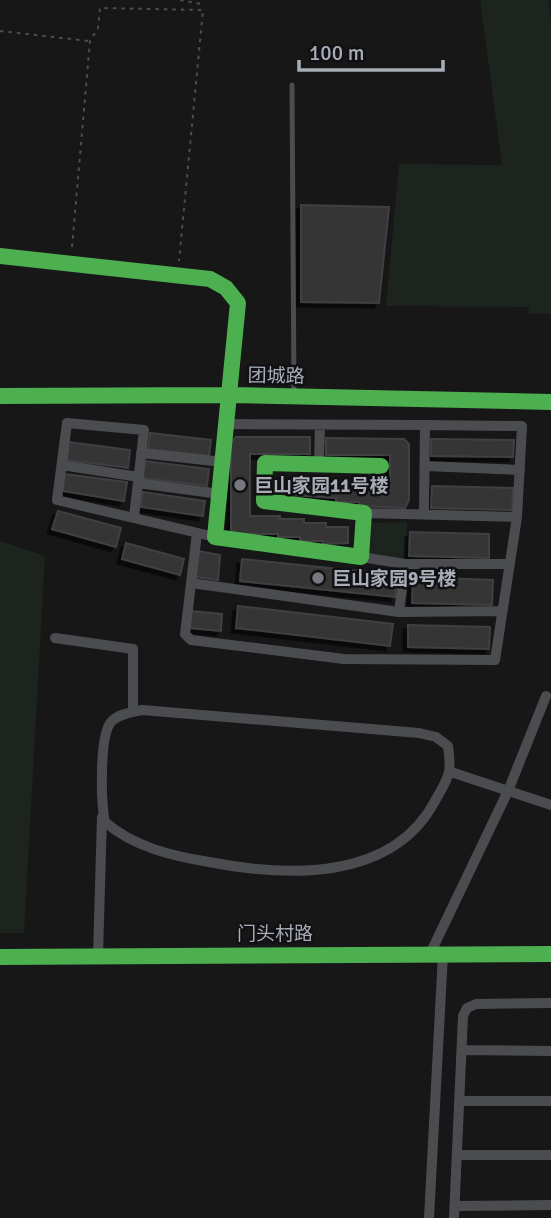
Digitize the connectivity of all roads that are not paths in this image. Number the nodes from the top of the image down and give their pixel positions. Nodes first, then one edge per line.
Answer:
1 (292, 85) dead end
2 (0, 256) edge
3 (228, 395) junction
4 (0, 396) edge
5 (295, 397) junction
6 (551, 402) edge
7 (227, 424) junction
8 (320, 425) junction
9 (425, 425) junction
10 (141, 453) junction
11 (223, 462) junction
12 (319, 464) junction
13 (62, 465) junction
14 (381, 466) dead end
15 (425, 467) junction
16 (520, 470) junction
17 (138, 480) junction
18 (220, 494) junction
19 (364, 513) junction
20 (424, 514) junction
21 (134, 517) junction
22 (517, 517) junction
23 (197, 533) junction
24 (215, 537) junction
25 (360, 557) junction
26 (405, 564) junction
27 (509, 564) junction
28 (191, 583) junction
29 (502, 611) junction
30 (399, 612) junction
31 (55, 638) dead end
32 (546, 696) dead end
33 (133, 712) junction
34 (451, 772) junction
35 (508, 791) junction
36 (551, 805) edge
37 (102, 807) junction
38 (436, 954) junction
39 (551, 954) edge
40 (99, 955) junction
41 (0, 957) edge
42 (551, 1003) edge
43 (461, 1050) junction
44 (551, 1051) edge
45 (459, 1101) junction
46 (551, 1101) edge
47 (457, 1155) junction
48 (551, 1155) edge
49 (551, 1205) edge
50 (455, 1206) junction
51 (429, 1218) edge
52 (454, 1218) edge

1 - 5 lane
2 - 3 street
3 - 4 street, 团城路
3 - 5 street, 团城路
3 - 7 street
5 - 6 street, 团城路
7 - 8 street
7 - 11 street
8 - 9 street
8 - 12 street
9 - 15 street
9 - 16 street
10 - 11 street
10 - 13 street
10 - 17 street
11 - 18 street
12 - 14 street
12 - 19 street
13 - 17 street
13 - 21 street
15 - 16 street
15 - 20 street
16 - 22 street
17 - 18 street
17 - 21 street
18 - 24 street
19 - 20 street
19 - 25 street
20 - 22 street
21 - 23 street
22 - 27 street
23 - 24 street
23 - 28 street
24 - 25 street
25 - 26 street
26 - 27 street
26 - 30 street
27 - 29 street
28 - 29 street
28 - 30 street
29 - 30 street
31 - 33 street
32 - 35 street
33 - 34 street
33 - 37 street
34 - 35 street
34 - 37 street
35 - 36 street
35 - 38 street
37 - 40 street
38 - 39 street, 门头村路
38 - 40 street, 门头村路
38 - 51 street
40 - 41 street, 门头村路
42 - 43 street
43 - 44 street
43 - 45 street
45 - 46 street
45 - 47 street
47 - 48 street
47 - 50 street
49 - 50 street
50 - 52 street

